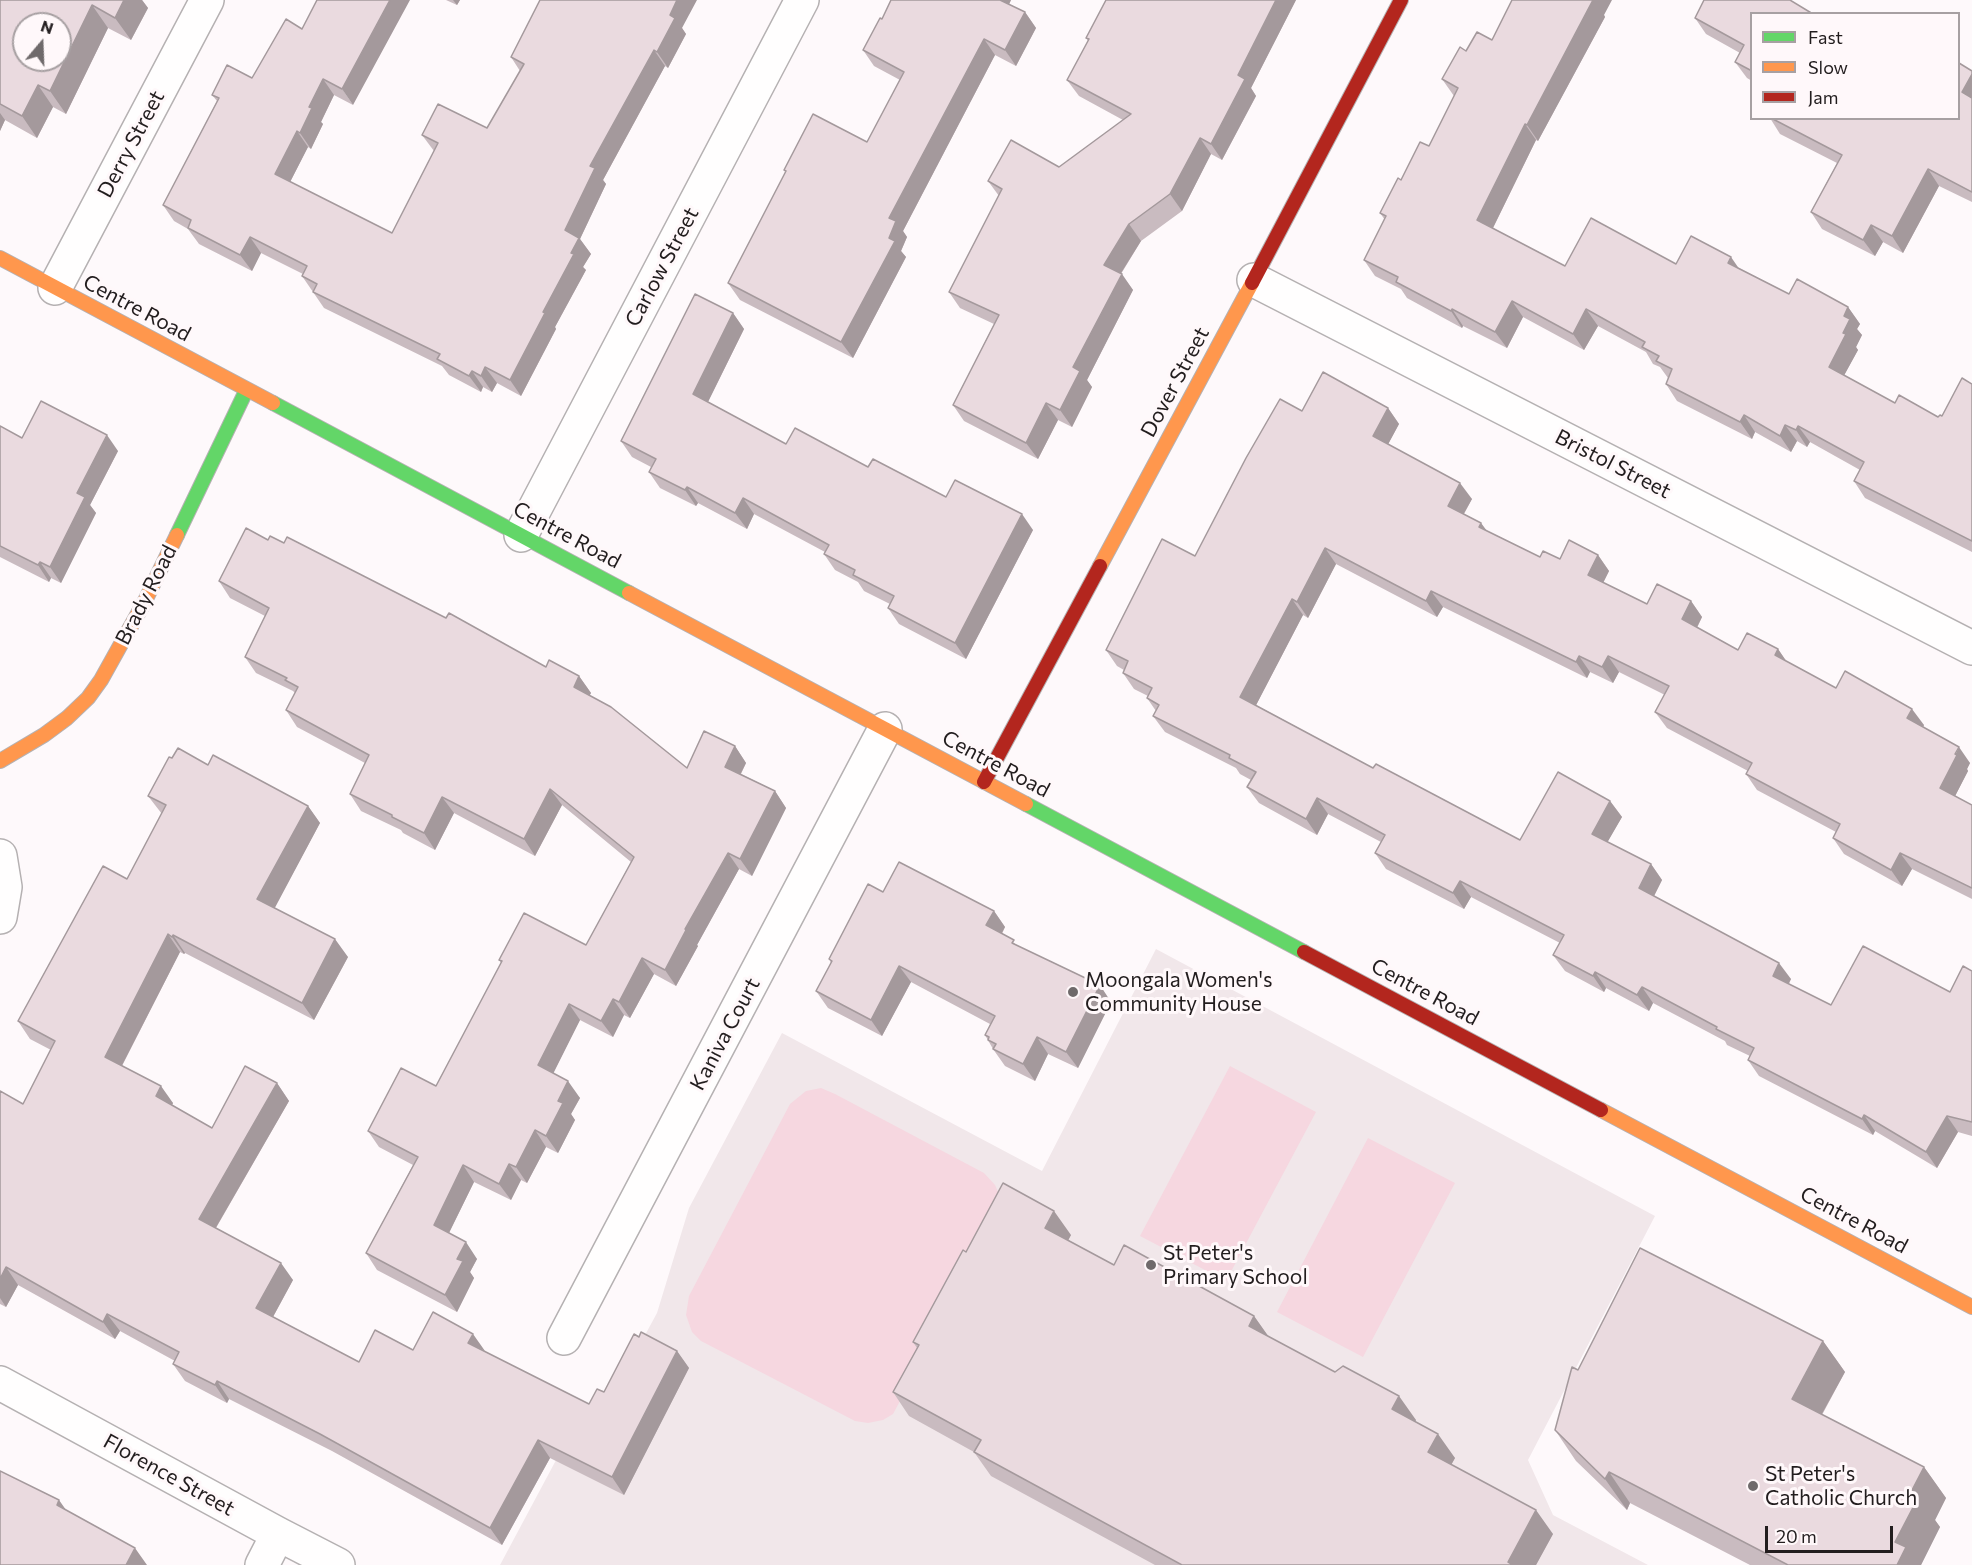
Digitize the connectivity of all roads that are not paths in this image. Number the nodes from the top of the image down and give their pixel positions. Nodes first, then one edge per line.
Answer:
1 (207, 0) edge
2 (802, 0) edge
3 (1401, 0) edge
4 (0, 258) edge
5 (1254, 280) junction
6 (55, 288) junction
7 (246, 391) junction
8 (521, 535) junction
9 (1972, 648) edge
10 (885, 729) junction
11 (0, 761) edge
12 (984, 782) junction
13 (0, 856) edge
14 (0, 916) edge
15 (1972, 1307) edge
16 (564, 1338) dead end
17 (0, 1383) edge
18 (278, 1534) junction
19 (262, 1565) edge
20 (338, 1565) edge

1 - 6 street, Derry Street
2 - 8 street, Carlow Street
3 - 5 main road, Dover Street
4 - 6 main road, Centre Road
5 - 9 street, Bristol Street
5 - 12 main road, Dover Street
6 - 7 main road, Centre Road
7 - 8 main road, Centre Road
7 - 11 main road, Brady Road
8 - 10 main road, Centre Road
10 - 12 main road, Centre Road
10 - 16 street, Kaniva Court
12 - 15 main road, Centre Road
13 - 14 street
17 - 18 street, Florence Street
18 - 19 street
18 - 20 street, Florence Street

